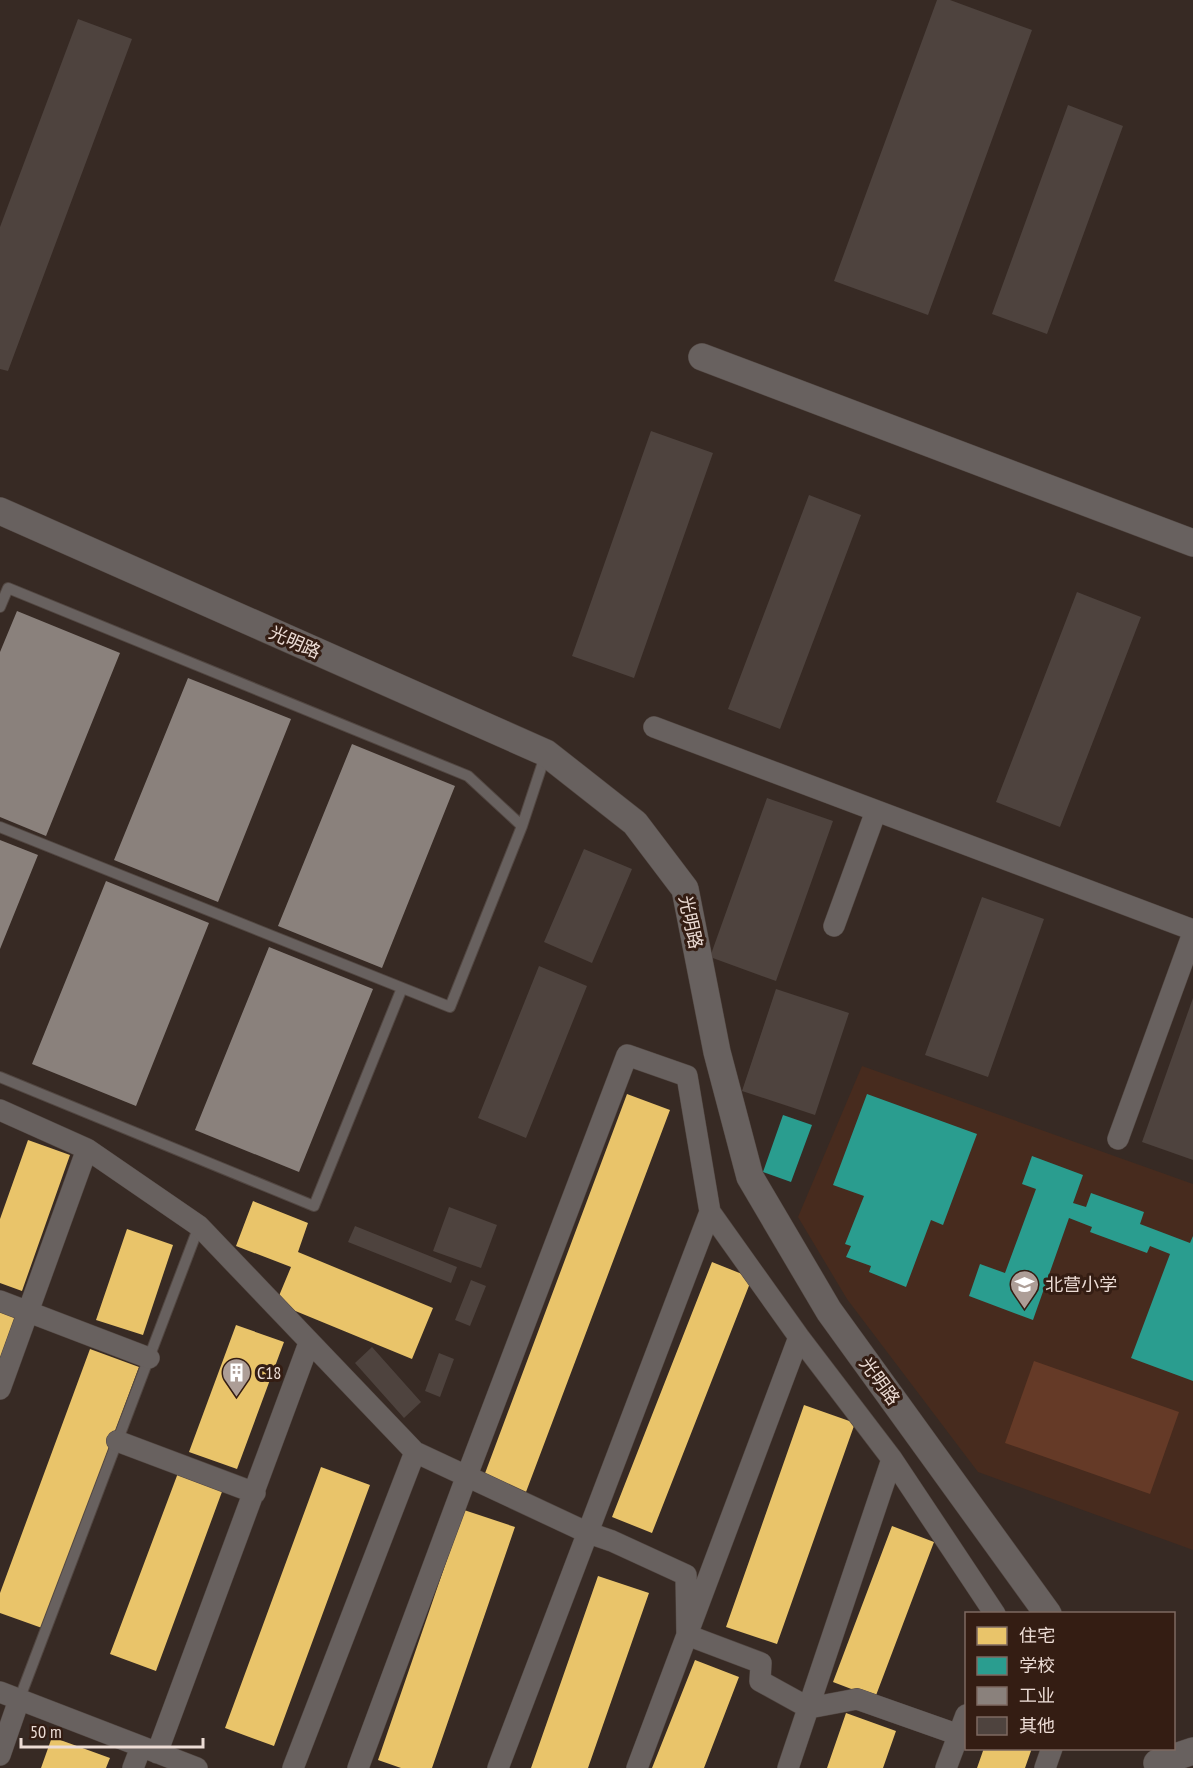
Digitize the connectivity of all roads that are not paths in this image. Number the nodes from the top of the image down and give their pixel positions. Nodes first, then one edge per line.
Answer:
1 (702, 357) dead end
2 (0, 511) edge
3 (1193, 543) edge
4 (0, 607) edge
5 (654, 727) dead end
6 (546, 753) junction
7 (876, 811) junction
8 (0, 826) edge
9 (522, 826) junction
10 (834, 926) dead end
11 (1193, 932) edge
12 (402, 988) junction
13 (0, 1077) edge
14 (0, 1110) edge
15 (1118, 1139) dead end
16 (87, 1149) junction
17 (710, 1212) junction
18 (199, 1226) junction
19 (0, 1301) edge
20 (28, 1312) junction
21 (799, 1337) junction
22 (309, 1343) junction
23 (149, 1358) junction
24 (0, 1389) edge
25 (117, 1441) junction
26 (416, 1452) junction
27 (892, 1459) junction
28 (466, 1478) junction
29 (255, 1493) junction
30 (586, 1532) junction
31 (994, 1612) edge
32 (1047, 1612) edge
33 (687, 1635) junction
34 (10, 1696) edge
35 (809, 1708) junction
36 (965, 1718) edge
37 (959, 1735) junction
38 (149, 1750) junction
39 (1053, 1750) edge
40 (1193, 1751) edge
41 (0, 1755) edge
42 (1154, 1760) edge
43 (133, 1768) edge
44 (197, 1768) edge
45 (293, 1768) edge
46 (358, 1768) edge
47 (498, 1768) edge
48 (637, 1768) edge
49 (788, 1768) edge
50 (946, 1768) edge
51 (1045, 1768) edge

1 - 3 street
2 - 6 street, 光明路
4 - 9 lane
5 - 7 street
6 - 9 lane
6 - 32 street, 光明路
7 - 10 street
7 - 11 street
8 - 12 lane
9 - 12 lane
11 - 15 street
12 - 13 lane
14 - 16 street
16 - 18 street
16 - 20 street
17 - 21 street
17 - 28 street
17 - 30 street
18 - 22 street
18 - 23 lane
19 - 20 street
20 - 23 street
20 - 24 street
21 - 27 street
21 - 33 street
22 - 26 street
22 - 29 street
23 - 25 lane
25 - 29 street
25 - 34 lane
26 - 28 street
26 - 45 street
27 - 31 street
27 - 35 street
28 - 30 street
28 - 46 street
29 - 38 street
30 - 33 street
30 - 47 street
33 - 35 street
33 - 48 street
34 - 38 street
34 - 41 street
35 - 37 street
35 - 49 street
36 - 37 street
37 - 50 street
38 - 43 street
38 - 44 street
39 - 51 street
40 - 42 street

